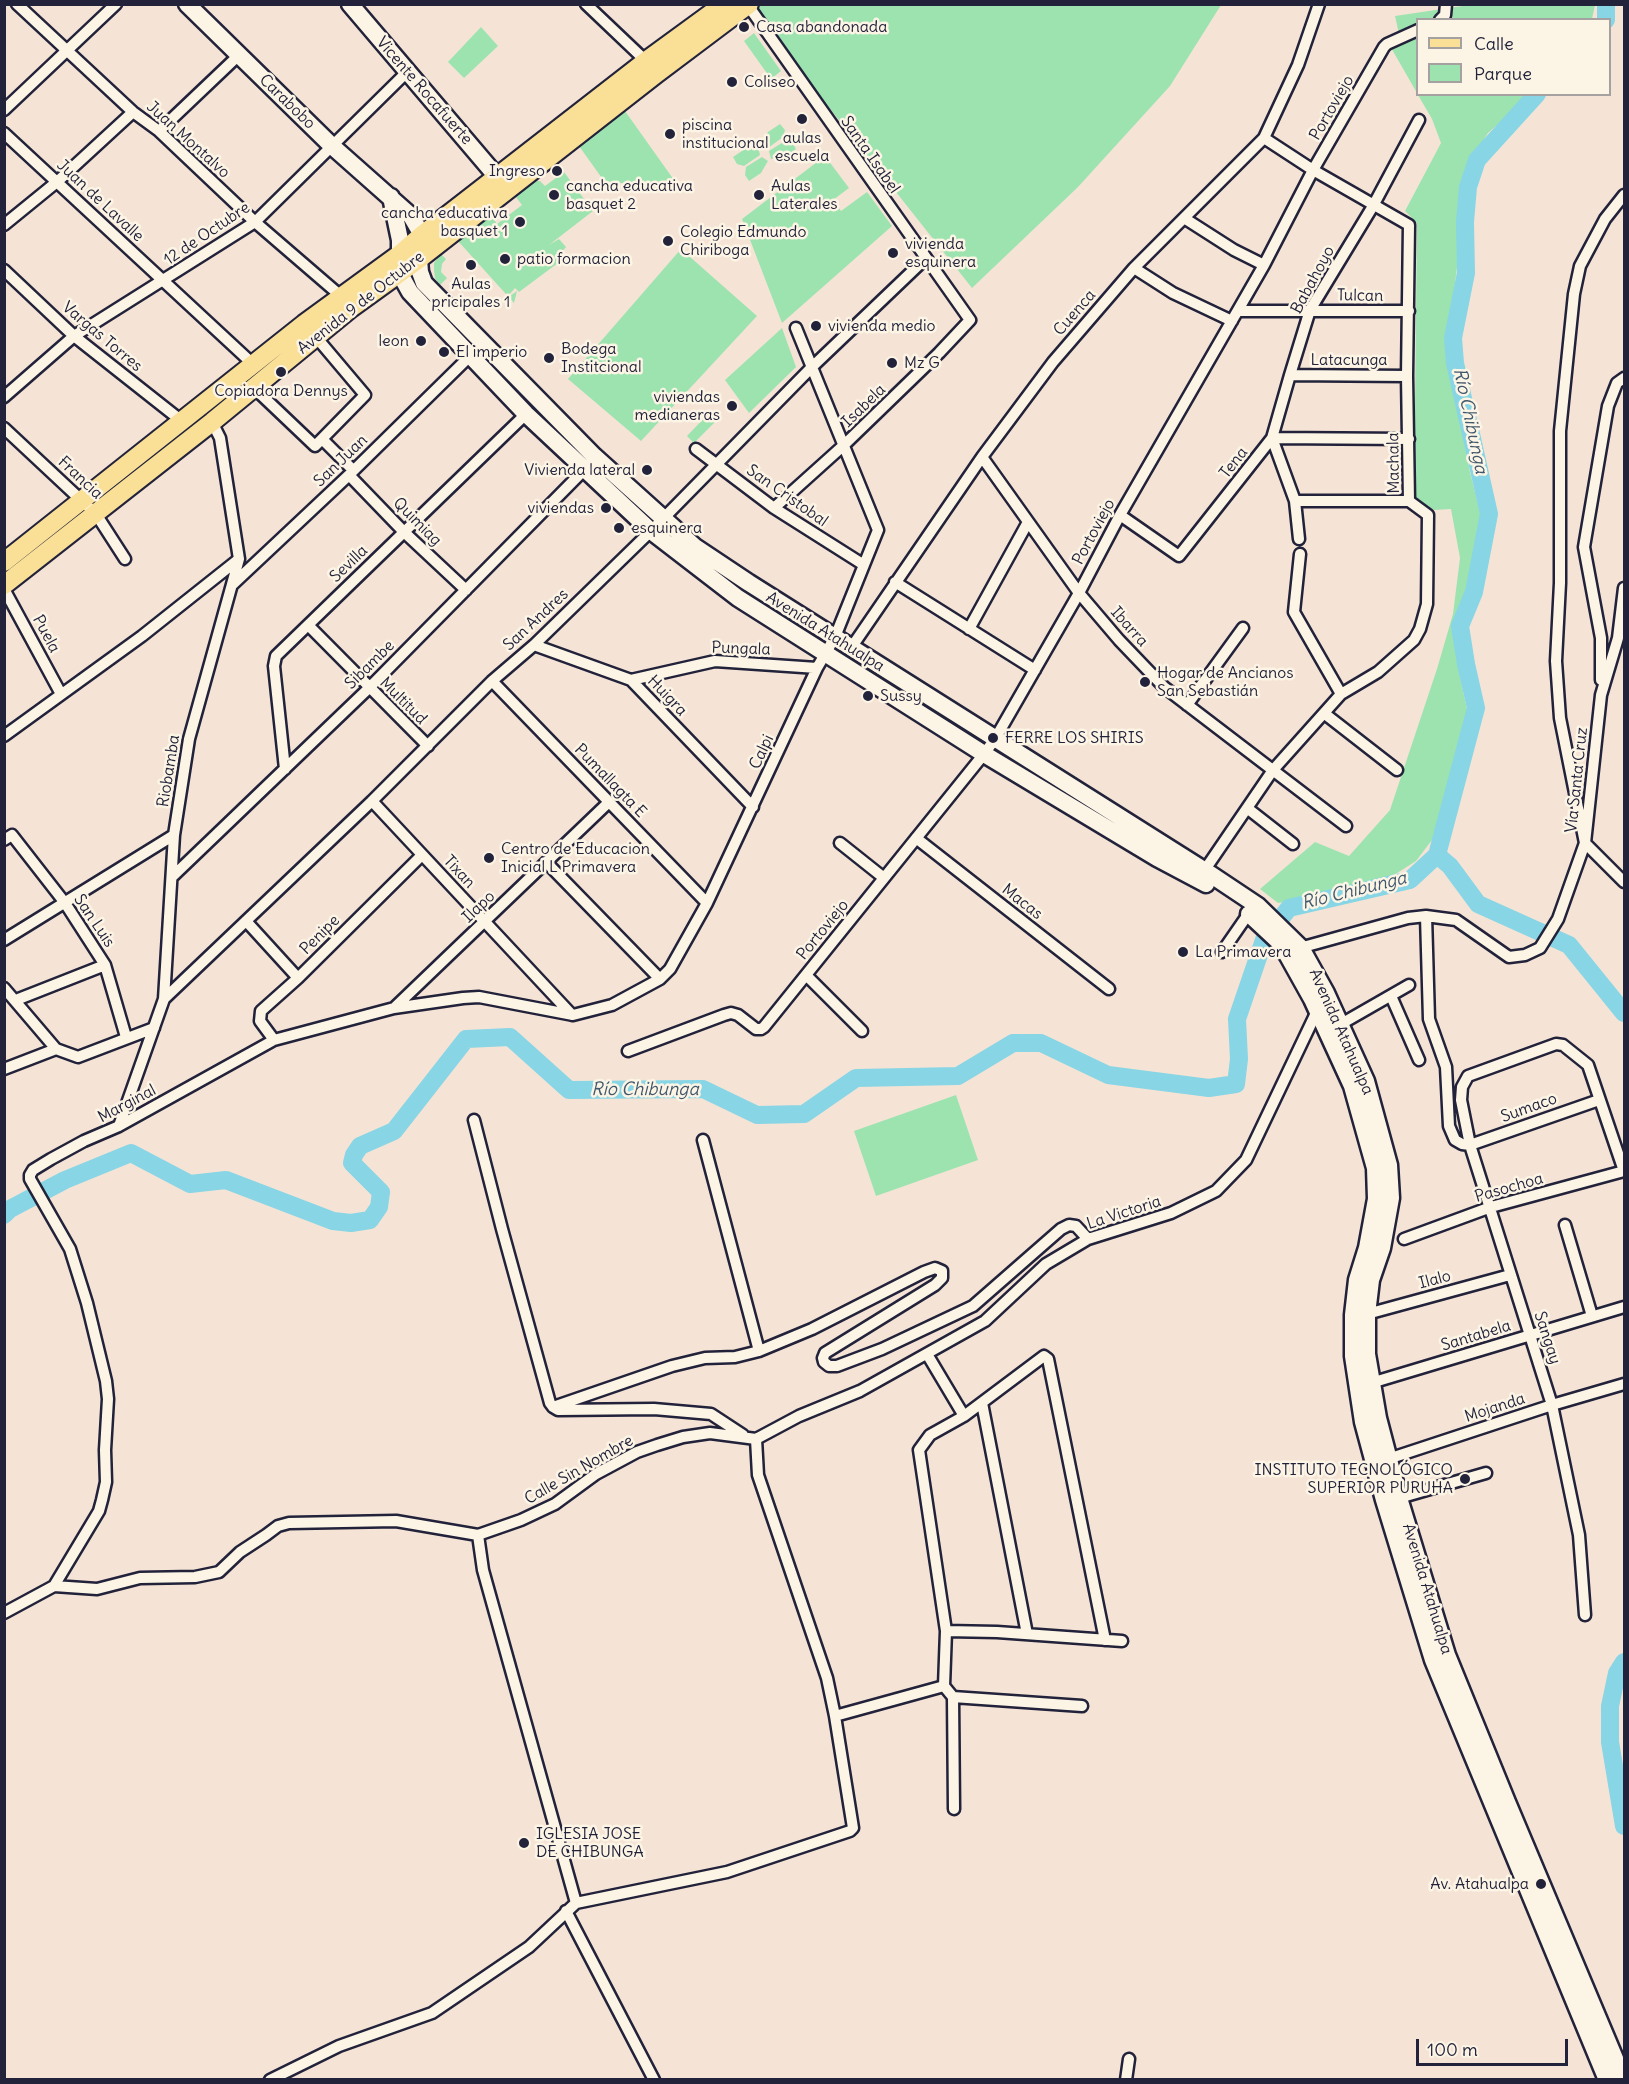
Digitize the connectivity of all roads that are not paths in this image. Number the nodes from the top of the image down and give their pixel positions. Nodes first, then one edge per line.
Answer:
1 (17, 4) edge
2 (116, 4) edge
3 (187, 4) edge
4 (350, 4) edge
5 (585, 4) edge
6 (724, 4) edge
7 (1319, 4) edge
8 (748, 5) edge
9 (1416, 31) edge
10 (68, 51) junction
11 (239, 55) junction
12 (646, 61) junction
13 (407, 72) junction
14 (4, 110) edge
15 (133, 112) junction
16 (1419, 120) dead end
17 (159, 131) junction
18 (4, 134) edge
19 (1264, 138) junction
20 (332, 146) junction
21 (1313, 170) junction
22 (498, 177) junction
23 (58, 181) junction
24 (1624, 195) edge
25 (391, 196) junction
26 (1373, 206) junction
27 (1184, 218) junction
28 (255, 222) junction
29 (4, 225) edge
30 (422, 235) junction
31 (400, 254) junction
32 (419, 259) junction
33 (925, 259) junction
34 (1264, 265) junction
35 (1134, 268) junction
36 (4, 270) edge
37 (400, 274) junction
38 (163, 281) junction
39 (342, 297) junction
40 (1310, 310) junction
41 (1409, 311) junction
42 (1235, 316) junction
43 (970, 320) joint
44 (796, 328) dead end
45 (74, 336) junction
46 (316, 337) junction
47 (470, 356) junction
48 (254, 364) junction
49 (812, 367) junction
50 (1290, 375) junction
51 (1407, 376) junction
52 (1624, 378) edge
53 (253, 387) junction
54 (4, 397) edge
55 (526, 414) junction
56 (183, 422) junction
57 (212, 422) junction
58 (4, 428) edge
59 (1272, 438) junction
60 (1409, 439) junction
61 (318, 442) junction
62 (844, 445) junction
63 (696, 449) dead end
64 (982, 457) junction
65 (719, 465) junction
66 (585, 469) junction
67 (351, 473) junction
68 (1295, 501) junction
69 (1409, 501) junction
70 (90, 507) junction
71 (774, 508) junction
72 (1120, 515) junction
73 (664, 518) junction
74 (1028, 522) junction
75 (651, 531) junction
76 (404, 532) junction
77 (1299, 539) dead end
78 (1300, 554) dead end
79 (125, 559) dead end
80 (239, 559) junction
81 (4, 562) edge
82 (864, 565) junction
83 (895, 582) junction
84 (232, 585) junction
85 (4, 587) edge
86 (1624, 588) edge
87 (466, 590) junction
88 (1078, 593) junction
89 (308, 625) junction
90 (1243, 628) dead end
91 (969, 629) junction
92 (835, 638) junction
93 (534, 645) junction
94 (851, 648) junction
95 (826, 653) junction
96 (817, 668) junction
97 (1035, 670) junction
98 (631, 680) junction
99 (492, 681) junction
100 (369, 688) junction
101 (61, 694) junction
102 (1341, 694) junction
103 (1601, 695) junction
104 (1187, 705) junction
105 (1325, 714) junction
106 (4, 736) edge
107 (995, 739) junction
108 (428, 746) junction
109 (984, 754) junction
110 (285, 769) junction
111 (1273, 770) junction
112 (1397, 770) dead end
113 (372, 801) junction
114 (609, 802) junction
115 (753, 807) junction
116 (1247, 808) junction
117 (1347, 826) dead end
118 (174, 835) junction
119 (8, 837) edge
120 (916, 838) junction
121 (840, 843) dead end
122 (1585, 843) junction
123 (1293, 844) dead end
124 (422, 855) junction
125 (546, 862) junction
126 (1201, 875) junction
127 (172, 877) junction
128 (884, 878) junction
129 (1624, 882) edge
130 (64, 903) junction
131 (707, 903) junction
132 (1253, 911) junction
133 (1426, 916) junction
134 (246, 921) junction
135 (485, 922) junction
136 (4, 940) edge
137 (1289, 944) junction
138 (1222, 952) dead end
139 (105, 965) junction
140 (806, 975) junction
141 (298, 978) junction
142 (660, 979) junction
143 (1408, 986) dead end
144 (4, 988) edge
145 (1109, 989) dead end
146 (1326, 993) junction
147 (1391, 996) junction
148 (164, 999) junction
149 (16, 1000) junction
150 (394, 1008) junction
151 (1317, 1010) junction
152 (573, 1015) junction
153 (1341, 1024) junction
154 (154, 1028) junction
155 (861, 1031) dead end
156 (126, 1037) junction
157 (274, 1040) junction
158 (56, 1049) junction
159 (628, 1051) dead end
160 (1419, 1060) dead end
161 (4, 1069) edge
162 (1599, 1100) junction
163 (474, 1120) dead end
164 (119, 1126) junction
165 (703, 1140) dead end
166 (1470, 1145) junction
167 (1624, 1171) edge
168 (1491, 1207) junction
169 (1565, 1225) dead end
170 (1088, 1239) junction
171 (1404, 1239) dead end
172 (1510, 1275) junction
173 (1624, 1307) edge
174 (1368, 1314) junction
175 (1592, 1316) junction
176 (1530, 1335) junction
177 (759, 1352) junction
178 (927, 1354) junction
179 (1371, 1383) junction
180 (1624, 1384) edge
181 (982, 1403) junction
182 (1552, 1405) junction
183 (553, 1407) junction
184 (964, 1416) junction
185 (751, 1438) junction
186 (1383, 1461) junction
187 (1486, 1473) dead end
188 (1399, 1498) junction
189 (478, 1534) junction
190 (54, 1586) junction
191 (1423, 1601) junction
192 (4, 1613) edge
193 (1585, 1615) dead end
194 (946, 1631) junction
195 (1027, 1634) junction
196 (1105, 1640) junction
197 (1122, 1641) dead end
198 (944, 1686) junction
199 (953, 1697) junction
200 (1082, 1706) dead end
201 (835, 1716) junction
202 (954, 1809) dead end
203 (576, 1903) junction
204 (566, 1911) junction
205 (1586, 2009) junction
206 (1129, 2059) dead end
207 (270, 2079) edge
208 (654, 2079) edge
209 (1126, 2079) edge
210 (1608, 2079) edge
211 (1624, 2079) edge

1 - 10 street, Juan Montalvo
2 - 10 street
3 - 11 main road, Carabobo
4 - 13 main road, Vicente Rocafuerte
5 - 12 street
6 - 12 main road, Avenida 9 de Octubre
7 - 19 street, Cuenca
8 - 32 main road, Avenida 9 de Octubre
8 - 33 street, Santa Isabel
9 - 21 street, Portoviejo
10 - 14 street
10 - 15 street, Juan Montalvo
11 - 17 street
11 - 20 main road, Carabobo
12 - 22 main road, Avenida 9 de Octubre
13 - 20 street, 12 de Octubre
13 - 22 main road, Vicente Rocafuerte
15 - 17 street, Juan Montalvo
15 - 23 street
16 - 26 street, Babahoyo
17 - 28 street, Juan Montalvo
18 - 23 street, Juan de Lavalle
19 - 21 street, Machala
19 - 27 street, Cuenca
20 - 25 main road, Carabobo
20 - 28 street, 12 de Octubre
21 - 26 street, Machala
21 - 34 street, Portoviejo
22 - 30 main road, Avenida 9 de Octubre
23 - 29 street
23 - 38 street, Juan de Lavalle
24 - 122 street
25 - 30 main road, Carabobo
25 - 31 main road
26 - 40 street, Babahoyo
26 - 41 street, Machala
27 - 34 street
27 - 35 street, Cuenca
28 - 38 street, 12 de Octubre
28 - 39 street, Juan Montalvo
30 - 31 main road, Avenida 9 de Octubre
30 - 32 main road, Avenida Atahualpa
31 - 37 main road
31 - 39 main road, Avenida 9 de Octubre
32 - 37 main road, Avenida 9 de Octubre
32 - 73 main road, Avenida Atahualpa
33 - 43 street, Santa Isabel
33 - 49 street, San Andres
34 - 42 street, Portoviejo
35 - 42 street, Tulcan
35 - 64 street, Cuenca
36 - 45 street, Vargas Torres
37 - 46 main road, Avenida 9 de Octubre
37 - 47 main road, Avenida Atahualpa
38 - 45 street, 12 de Octubre
38 - 48 street, Juan de Lavalle
39 - 48 main road, Avenida 9 de Octubre
40 - 41 street, Tulcan
40 - 42 street, Tulcan
40 - 50 street, Babahoyo
41 - 51 street, Machala
42 - 72 street, Portoviejo
43 - 62 street, Isabela
44 - 49 street
45 - 54 street, 12 de Octubre
45 - 56 street, Vargas Torres
46 - 53 main road, Avenida 9 de Octubre
46 - 61 street
47 - 55 main road, Avenida Atahualpa
47 - 67 street, San Juan
48 - 56 main road, Avenida 9 de Octubre
49 - 62 street
49 - 65 street, San Andres
50 - 51 street, Latacunga
50 - 59 street, Babahoyo
51 - 60 street, Machala
52 - 103 street
53 - 57 main road, Avenida 9 de Octubre
53 - 61 street, Quimiag
55 - 66 main road, Avenida Atahualpa
55 - 76 street, Sevilla
56 - 70 main road, Avenida 9 de Octubre
57 - 70 main road, Avenida 9 de Octubre
57 - 80 street, Riobamba
58 - 70 street, Francia
59 - 60 street
59 - 68 street
59 - 72 street, Tena
60 - 69 street, Machala
61 - 67 street, Quimiag
62 - 71 street, Isabela
62 - 82 street, Calpi
63 - 65 street, San Cristobal
64 - 74 street, Ibarra
64 - 83 street, Cuenca
65 - 71 street, San Cristobal
65 - 73 street, San Andres
66 - 75 main road, Avenida Atahualpa
66 - 87 street, Sibambe
67 - 76 street, Quimiag
67 - 84 street, San Juan
68 - 69 street
68 - 77 street
69 - 102 street, Machala
70 - 79 street, Francia
70 - 81 main road, Avenida 9 de Octubre
70 - 85 main road, Avenida 9 de Octubre
71 - 82 street, San Cristobal
72 - 88 street, Portoviejo
73 - 75 street, San Andres
73 - 92 main road, Avenida Atahualpa
74 - 88 street, Ibarra
74 - 91 street
75 - 93 street, San Andres
75 - 95 main road, Avenida Atahualpa
76 - 87 street, Quimiag
76 - 89 street, Sevilla
78 - 102 street
80 - 84 street, Riobamba
80 - 101 street
82 - 92 street, Calpi
83 - 91 street
83 - 94 street, Cuenca
84 - 118 street, Riobamba
85 - 101 street, Puela
86 - 103 street, Vía Santa Cruz
87 - 100 street, Sibambe
88 - 97 street, Portoviejo
88 - 104 street, Ibarra
89 - 100 street, Multitud
89 - 110 street, Sevilla
90 - 104 street
91 - 97 street
92 - 94 main road, Avenida Atahualpa
92 - 95 street, Calpi
93 - 98 street, Huigra
93 - 99 street, San Andres
94 - 107 main road, Avenida Atahualpa
95 - 96 street, Calpi
95 - 109 main road, Avenida Atahualpa
96 - 98 street, Pungala
96 - 115 street, Calpi
97 - 107 street, Portoviejo
98 - 115 street, Huigra
99 - 108 street, San Andres
99 - 114 street, Pumallagta E
100 - 108 street, Multitud
100 - 110 street, Sibambe
101 - 106 street
102 - 105 street, Machala
103 - 122 street, Vía Santa Cruz
104 - 111 street, Ibarra
105 - 111 street, Machala
105 - 112 street
107 - 109 street, Portoviejo
107 - 126 main road, Avenida Atahualpa
108 - 113 street, San Andres
109 - 120 street, Portoviejo
109 - 126 main road, Avenida Atahualpa
110 - 127 street, Sibambe
111 - 116 street, Machala
111 - 117 street, Ibarra
113 - 124 street, Tixan
113 - 134 street, San Andres
114 - 125 street, Ilapo
114 - 131 street, Pumallagta E
115 - 131 street, Calpi
116 - 123 street
116 - 126 street, Machala
118 - 127 street, Riobamba
118 - 130 street
119 - 130 street, San Luis
120 - 128 street, Portoviejo
120 - 145 street, Macas
121 - 128 street
122 - 129 street
122 - 133 street, Vía Santa Cruz
124 - 135 street, Tixan
124 - 141 street, Penipe
125 - 135 street, Ilapo
125 - 142 street
126 - 132 main road, Avenida Atahualpa
127 - 148 street, Riobamba
128 - 140 street, Portoviejo
130 - 136 street
130 - 139 street, San Luis
131 - 142 street, Calpi
132 - 137 main road, Avenida Atahualpa
132 - 138 street
133 - 137 street, Vía Santa Cruz
133 - 166 street
134 - 141 street
134 - 148 street, San Andres
135 - 150 street, Ilapo
135 - 152 street, Tixan
137 - 146 main road, Avenida Atahualpa
137 - 151 main road, Avenida Atahualpa
139 - 149 street
139 - 156 street, San Luis
140 - 155 street
140 - 159 street, Portoviejo
141 - 157 street, Penipe
142 - 152 street, Marginal
143 - 147 street
144 - 149 street
146 - 151 street, La Victoria
146 - 153 main road, Avenida Atahualpa
147 - 153 street
147 - 160 street
148 - 154 street, Riobamba
149 - 158 street
150 - 152 street, Marginal
150 - 157 street, Marginal
151 - 170 street, La Victoria
151 - 186 main road, Avenida Atahualpa
153 - 174 main road, Avenida Atahualpa
154 - 156 street
154 - 164 street, Riobamba
156 - 158 street
157 - 164 street, Marginal
158 - 161 street
162 - 166 street, Sumaco
162 - 166 street, Sangay
162 - 167 street
163 - 183 street
164 - 190 street, Marginal
165 - 177 street
166 - 168 street, Sangay
167 - 168 street, Pasochoa
168 - 171 street, Pasochoa
168 - 172 street, Sangay
169 - 175 street
170 - 177 street
170 - 178 street, La Victoria
172 - 174 street, Ilalo
172 - 176 street, Sangay
173 - 175 street, Santabela
174 - 179 main road, Avenida Atahualpa
175 - 176 street, Santabela
176 - 179 street, Santabela
176 - 182 street, Sangay
177 - 183 street
178 - 184 street
178 - 185 street, La Victoria
179 - 186 main road, Avenida Atahualpa
180 - 182 street, Mojanda
181 - 184 street
181 - 195 street
181 - 196 street
182 - 186 street, Mojanda
182 - 193 street, Sangay
183 - 185 street
184 - 194 street
185 - 189 street, Calle Sin Nombre
185 - 201 street
186 - 188 main road, Avenida Atahualpa
186 - 191 main road, Avenida Atahualpa
187 - 188 street
188 - 191 main road, Avenida Atahualpa
189 - 190 street, Calle Sin Nombre
189 - 203 street
190 - 192 street
191 - 205 main road, Avenida Atahualpa
194 - 195 street
194 - 198 street
195 - 196 street
196 - 197 street
198 - 199 street
198 - 201 street
199 - 200 street
199 - 202 street
201 - 203 street
203 - 204 street
204 - 207 street
204 - 208 street
205 - 210 main road, Avenida Atahualpa
205 - 211 main road, Avenida Atahualpa
206 - 209 street

